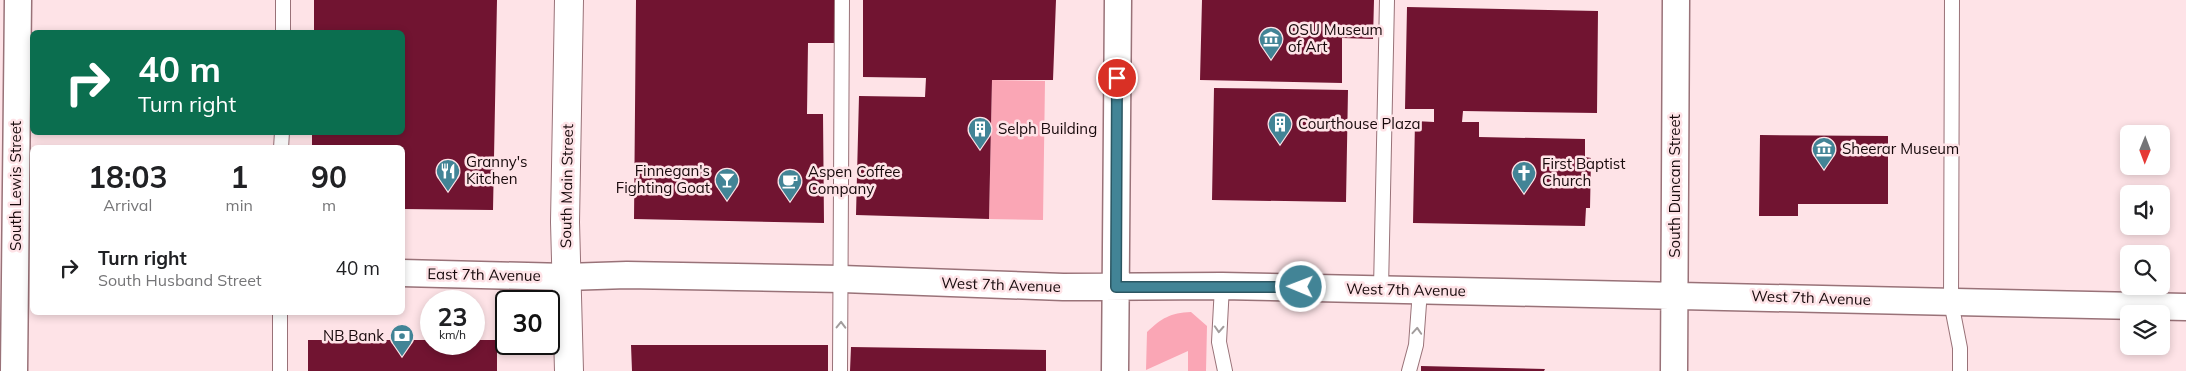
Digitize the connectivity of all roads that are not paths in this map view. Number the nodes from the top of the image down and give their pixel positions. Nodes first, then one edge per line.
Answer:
1 (18, 0) edge
2 (283, 0) edge
3 (569, 0) edge
4 (842, 0) edge
5 (1118, 0) edge
6 (1386, 0) edge
7 (1676, 0) edge
8 (1952, 0) edge
9 (282, 30) edge
10 (16, 272) edge
11 (405, 273) edge
12 (566, 277) junction
13 (842, 279) junction
14 (1222, 286) junction
15 (1116, 287) junction
16 (1381, 289) junction
17 (1420, 290) junction
18 (1675, 296) junction
19 (1951, 302) junction
20 (2186, 307) edge
21 (280, 315) edge
22 (14, 371) edge
23 (280, 371) edge
24 (569, 371) edge
25 (840, 371) edge
26 (1115, 371) edge
27 (1225, 371) edge
28 (1409, 371) edge
29 (1674, 371) edge
30 (1960, 371) edge

1 - 10 street, South Lewis Street
2 - 9 lane
3 - 12 main road, South Main Street
4 - 13 lane
5 - 15 street
6 - 16 lane
7 - 18 street, South Duncan Street
8 - 19 lane
10 - 22 street, South Lewis Street
11 - 12 street, East 7th Avenue
12 - 13 street, West 7th Avenue
12 - 24 main road, South Main Street
13 - 15 street, West 7th Avenue
25 -> 13 lane
14 - 15 street, West 7th Avenue
14 - 16 street, West 7th Avenue
14 -> 27 lane
15 - 26 street
16 - 17 street, West 7th Avenue
17 - 18 street, West 7th Avenue
28 -> 17 lane
18 - 19 street, West 7th Avenue
18 - 29 street, South Duncan Street
19 - 20 street, West 7th Avenue
19 - 30 lane
21 - 23 lane

